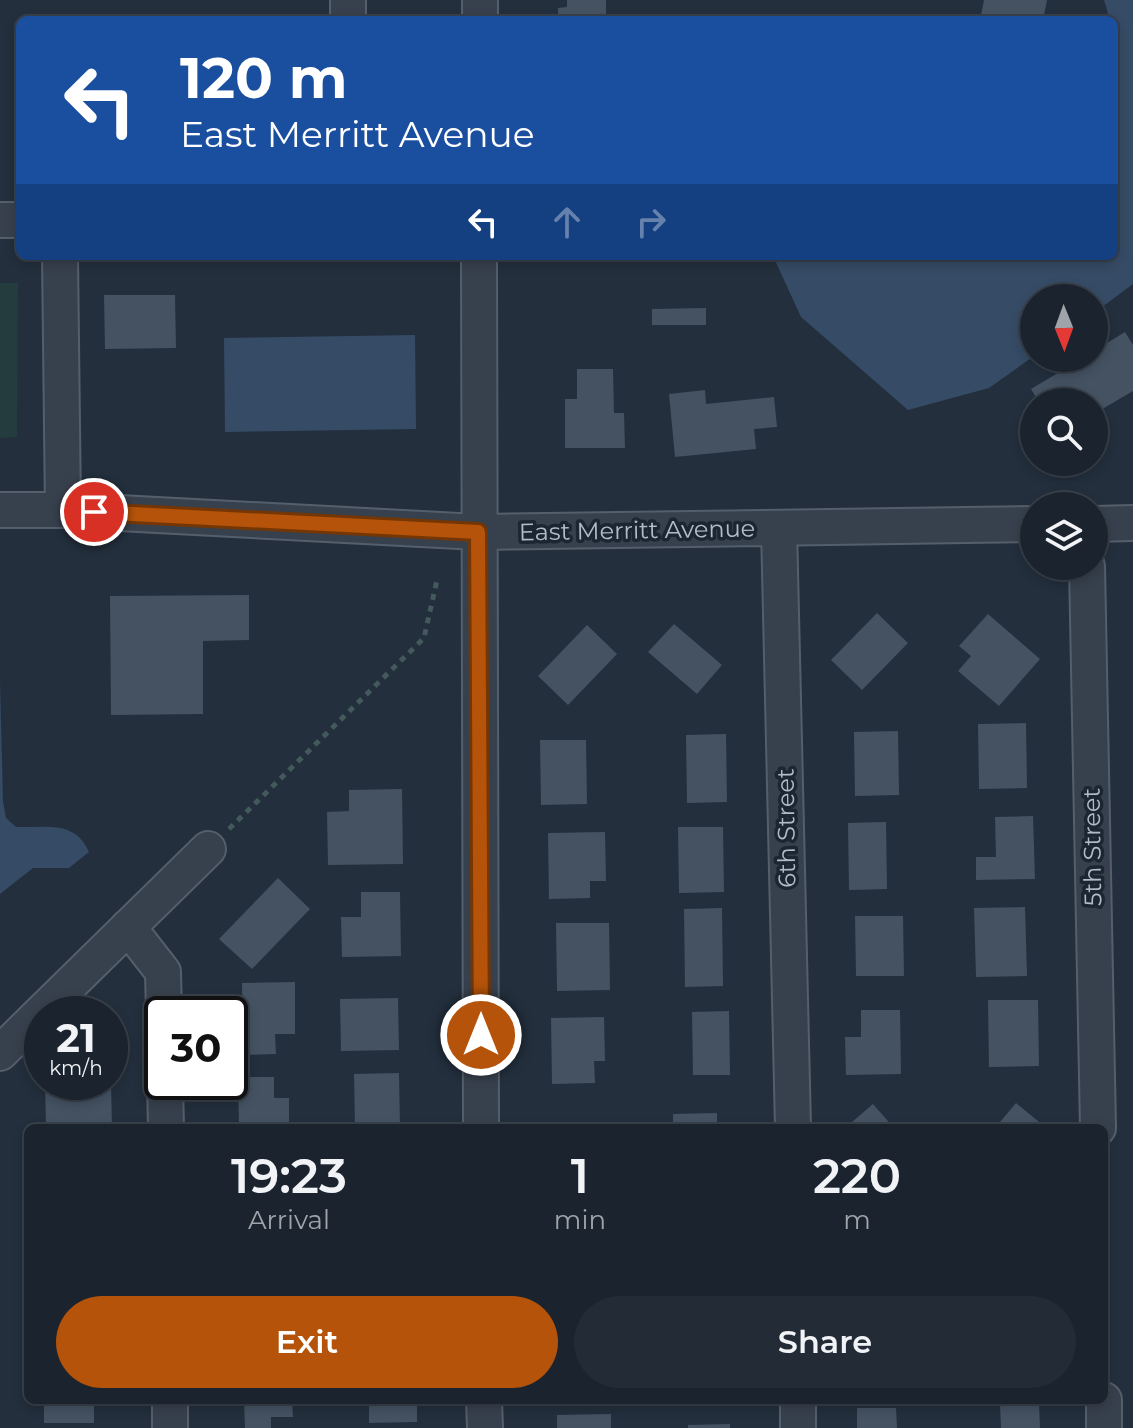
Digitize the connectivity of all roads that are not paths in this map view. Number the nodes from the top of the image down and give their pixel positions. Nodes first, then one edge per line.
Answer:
1 (60, 260) edge
2 (479, 260) edge
3 (0, 510) edge
4 (63, 510) junction
5 (1133, 523) edge
6 (1020, 524) edge
7 (1108, 524) edge
8 (779, 528) junction
9 (478, 532) junction
10 (1087, 580) edge
11 (208, 849) road end
12 (128, 927) junction
13 (164, 996) edge
14 (0, 1053) edge
15 (165, 1100) edge
16 (166, 1124) edge
17 (481, 1124) edge
18 (793, 1124) edge
19 (1098, 1124) edge
20 (170, 1404) edge
21 (484, 1404) edge
22 (798, 1404) edge
23 (1104, 1404) edge
24 (170, 1428) edge
25 (485, 1428) edge
26 (798, 1428) edge
27 (1104, 1428) edge

1 - 4 street
2 - 9 street
3 - 4 street, East Merritt Avenue
4 - 9 street, East Merritt Avenue
5 - 7 street
6 - 8 street, East Merritt Avenue
8 - 9 street, East Merritt Avenue
8 - 18 street, 6th Street
9 - 17 street
10 - 19 street, 5th Street
11 - 12 street
12 - 13 street
12 - 14 street
15 - 16 street
20 - 24 street
21 - 25 street
22 - 26 street
23 - 27 street

